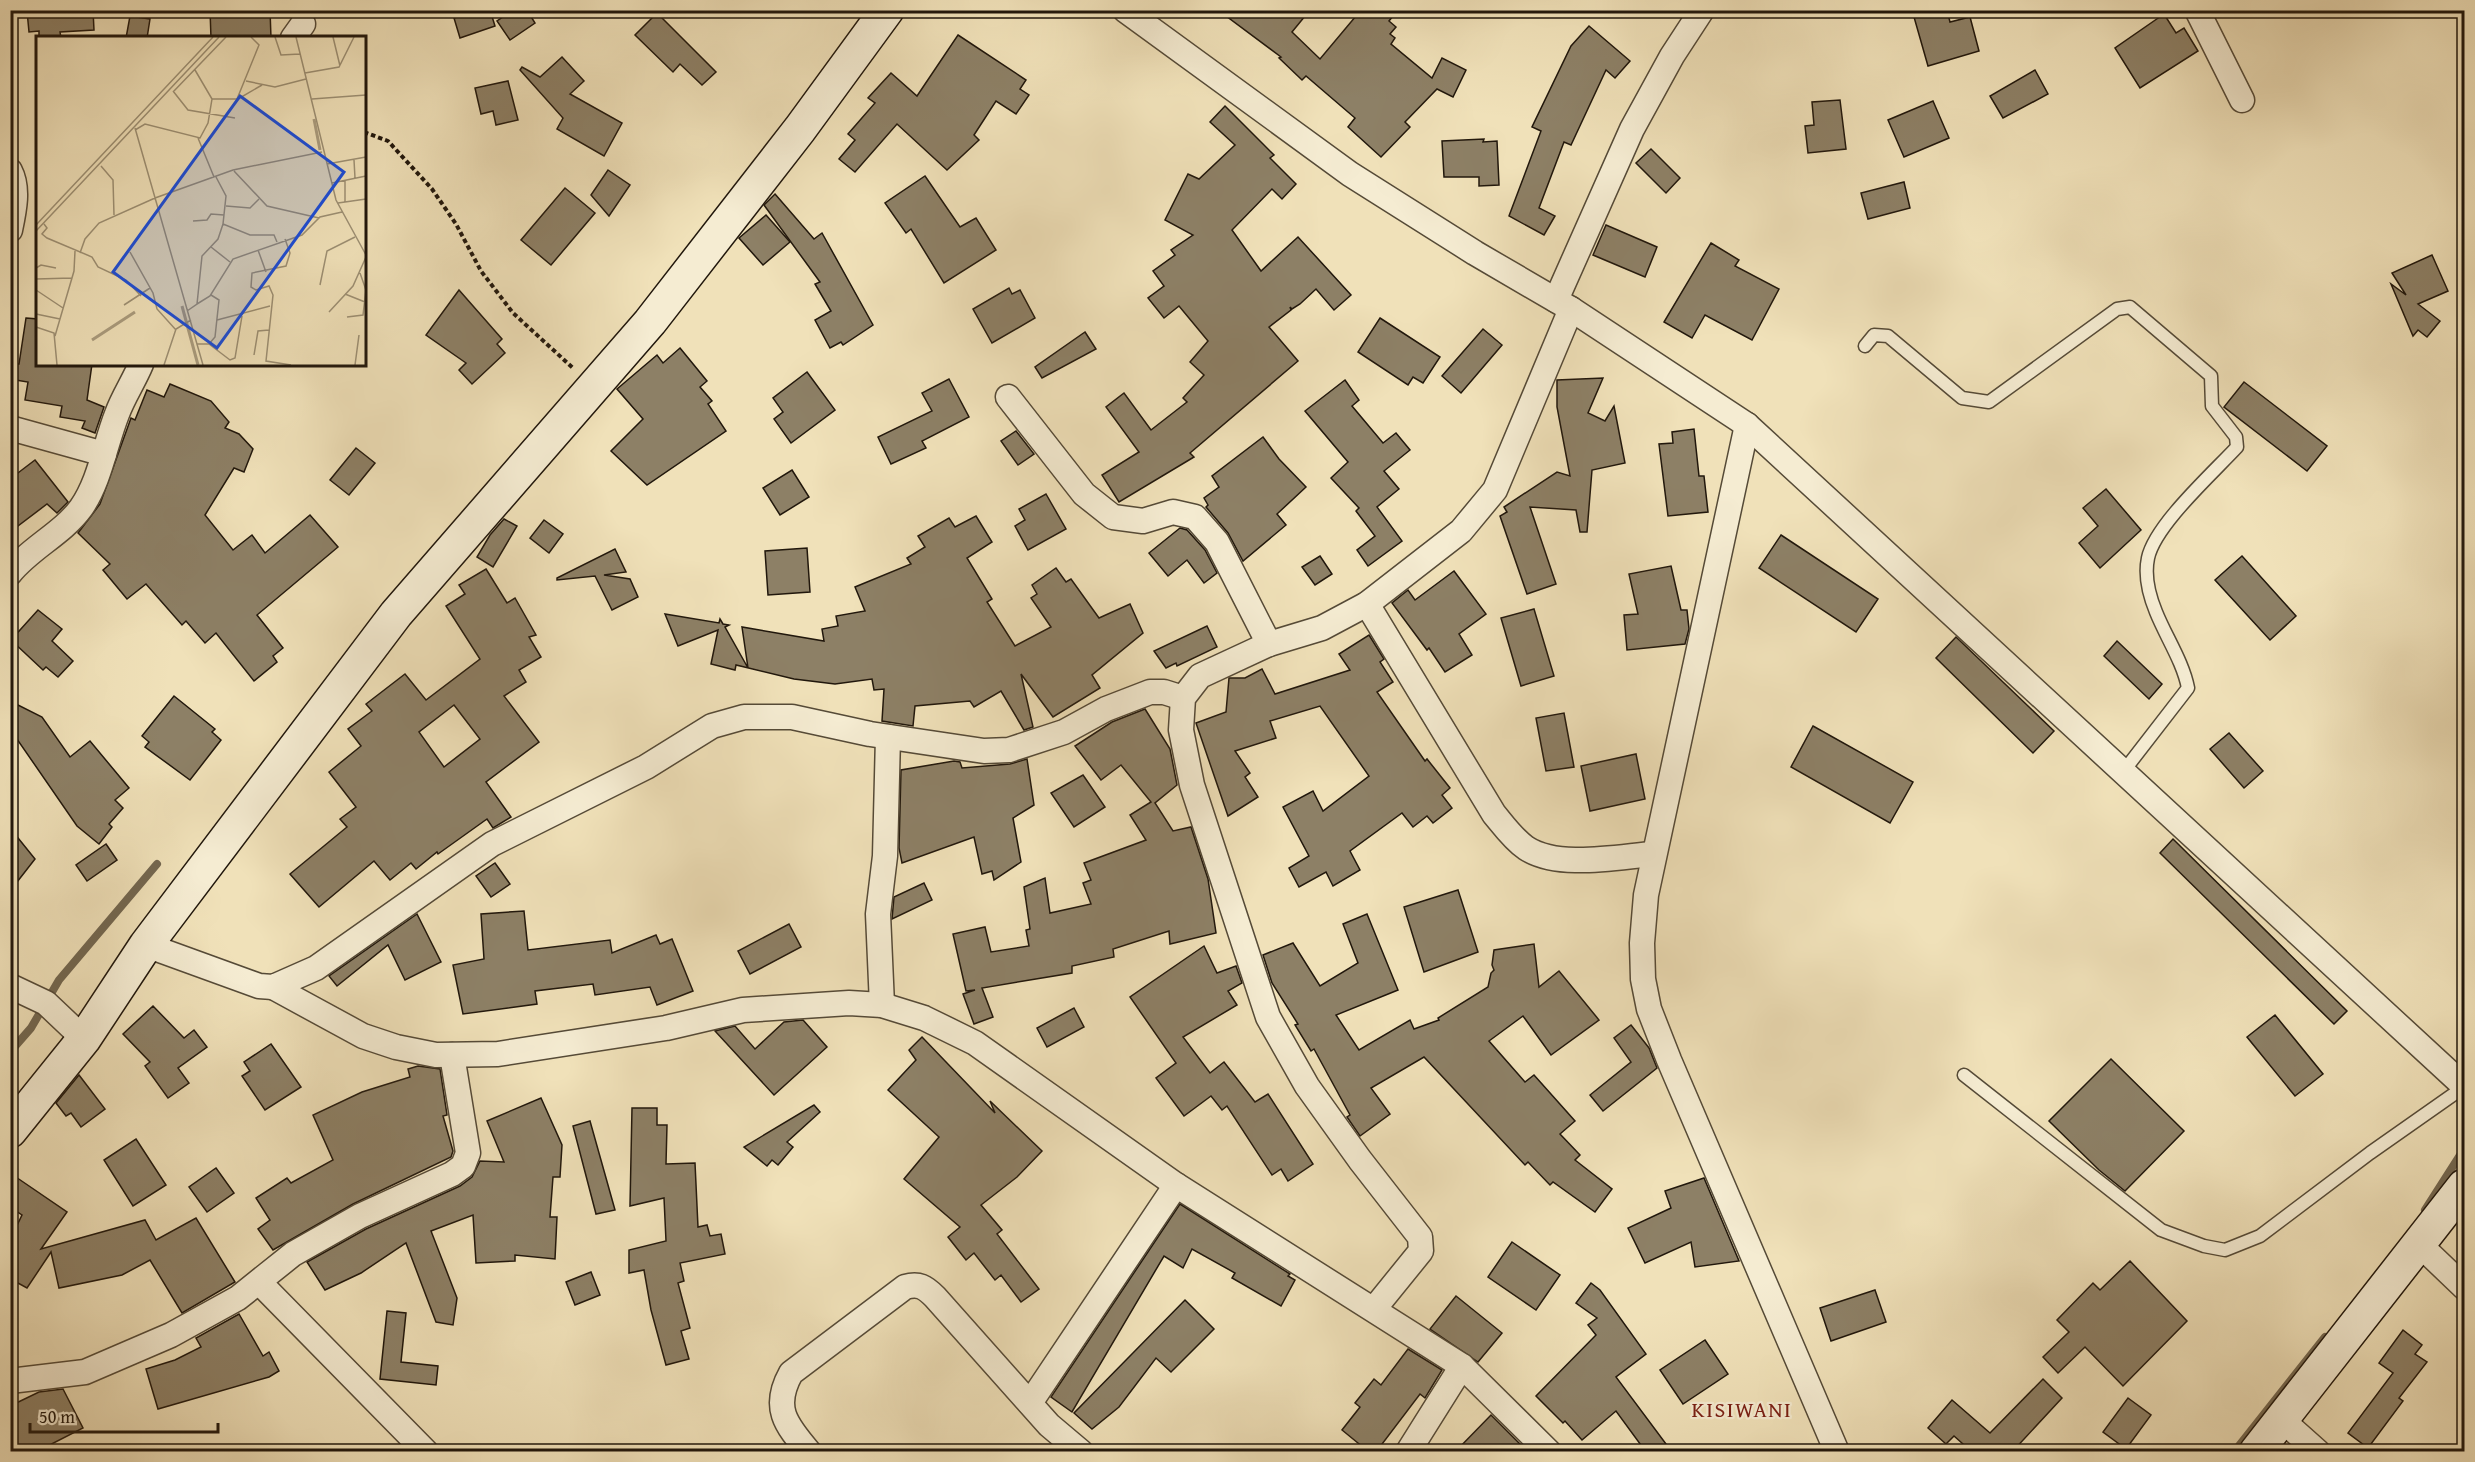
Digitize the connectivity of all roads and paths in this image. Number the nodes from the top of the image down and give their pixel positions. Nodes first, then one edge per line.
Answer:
1 (888, 10) edge
2 (1125, 10) edge
3 (1702, 10) edge
4 (2197, 10) edge
5 (2242, 100) dead end
6 (366, 133) edge
7 (10, 171) edge
8 (10, 230) edge
9 (1564, 304) junction
10 (1865, 346) dead end
11 (140, 366) edge
12 (594, 388) junction
13 (1008, 397) dead end
14 (1747, 425) junction
15 (10, 428) edge
16 (104, 454) junction
17 (10, 573) edge
18 (1367, 604) junction
19 (1269, 644) junction
20 (1183, 698) junction
21 (888, 737) junction
22 (2123, 772) junction
23 (1653, 854) junction
24 (146, 945) junction
25 (10, 986) edge
26 (273, 987) junction
27 (882, 1005) junction
28 (84, 1039) junction
29 (452, 1055) junction
30 (1964, 1075) dead end
31 (2464, 1086) edge
32 (10, 1131) edge
33 (1176, 1185) junction
34 (2464, 1186) edge
35 (2419, 1244) junction
36 (259, 1282) junction
37 (2464, 1287) edge
38 (1374, 1309) junction
39 (1462, 1366) junction
40 (10, 1381) edge
41 (1030, 1404) junction
42 (2281, 1419) junction
43 (426, 1452) edge
44 (809, 1452) edge
45 (1081, 1452) edge
46 (1407, 1452) edge
47 (1549, 1452) edge
48 (1837, 1452) edge
49 (2256, 1452) edge
50 (2318, 1452) edge

1 - 12 street
2 - 9 street
3 - 9 street
4 - 5 street
6 - 12 path
7 - 8 street
9 - 14 street
9 - 18 street
10 - 22 lane
11 - 16 street
12 - 24 street
13 - 19 street
14 - 22 street
14 - 23 street
15 - 16 street
16 - 17 street
18 - 19 street
18 - 23 street
19 - 20 street
20 - 21 street
20 - 38 street
21 - 26 street
21 - 27 street
22 - 31 street
23 - 48 street
24 - 26 street
24 - 28 street
25 - 28 street
26 - 29 street
27 - 29 street
27 - 33 street
28 - 32 street
29 - 36 street
30 - 31 lane
33 - 38 street
33 - 41 street
34 - 35 street
35 - 37 street
35 - 42 street
36 - 40 street
36 - 43 street
38 - 39 street
39 - 46 street
39 - 47 street
41 - 44 street
41 - 45 street
42 - 49 street
42 - 50 street

